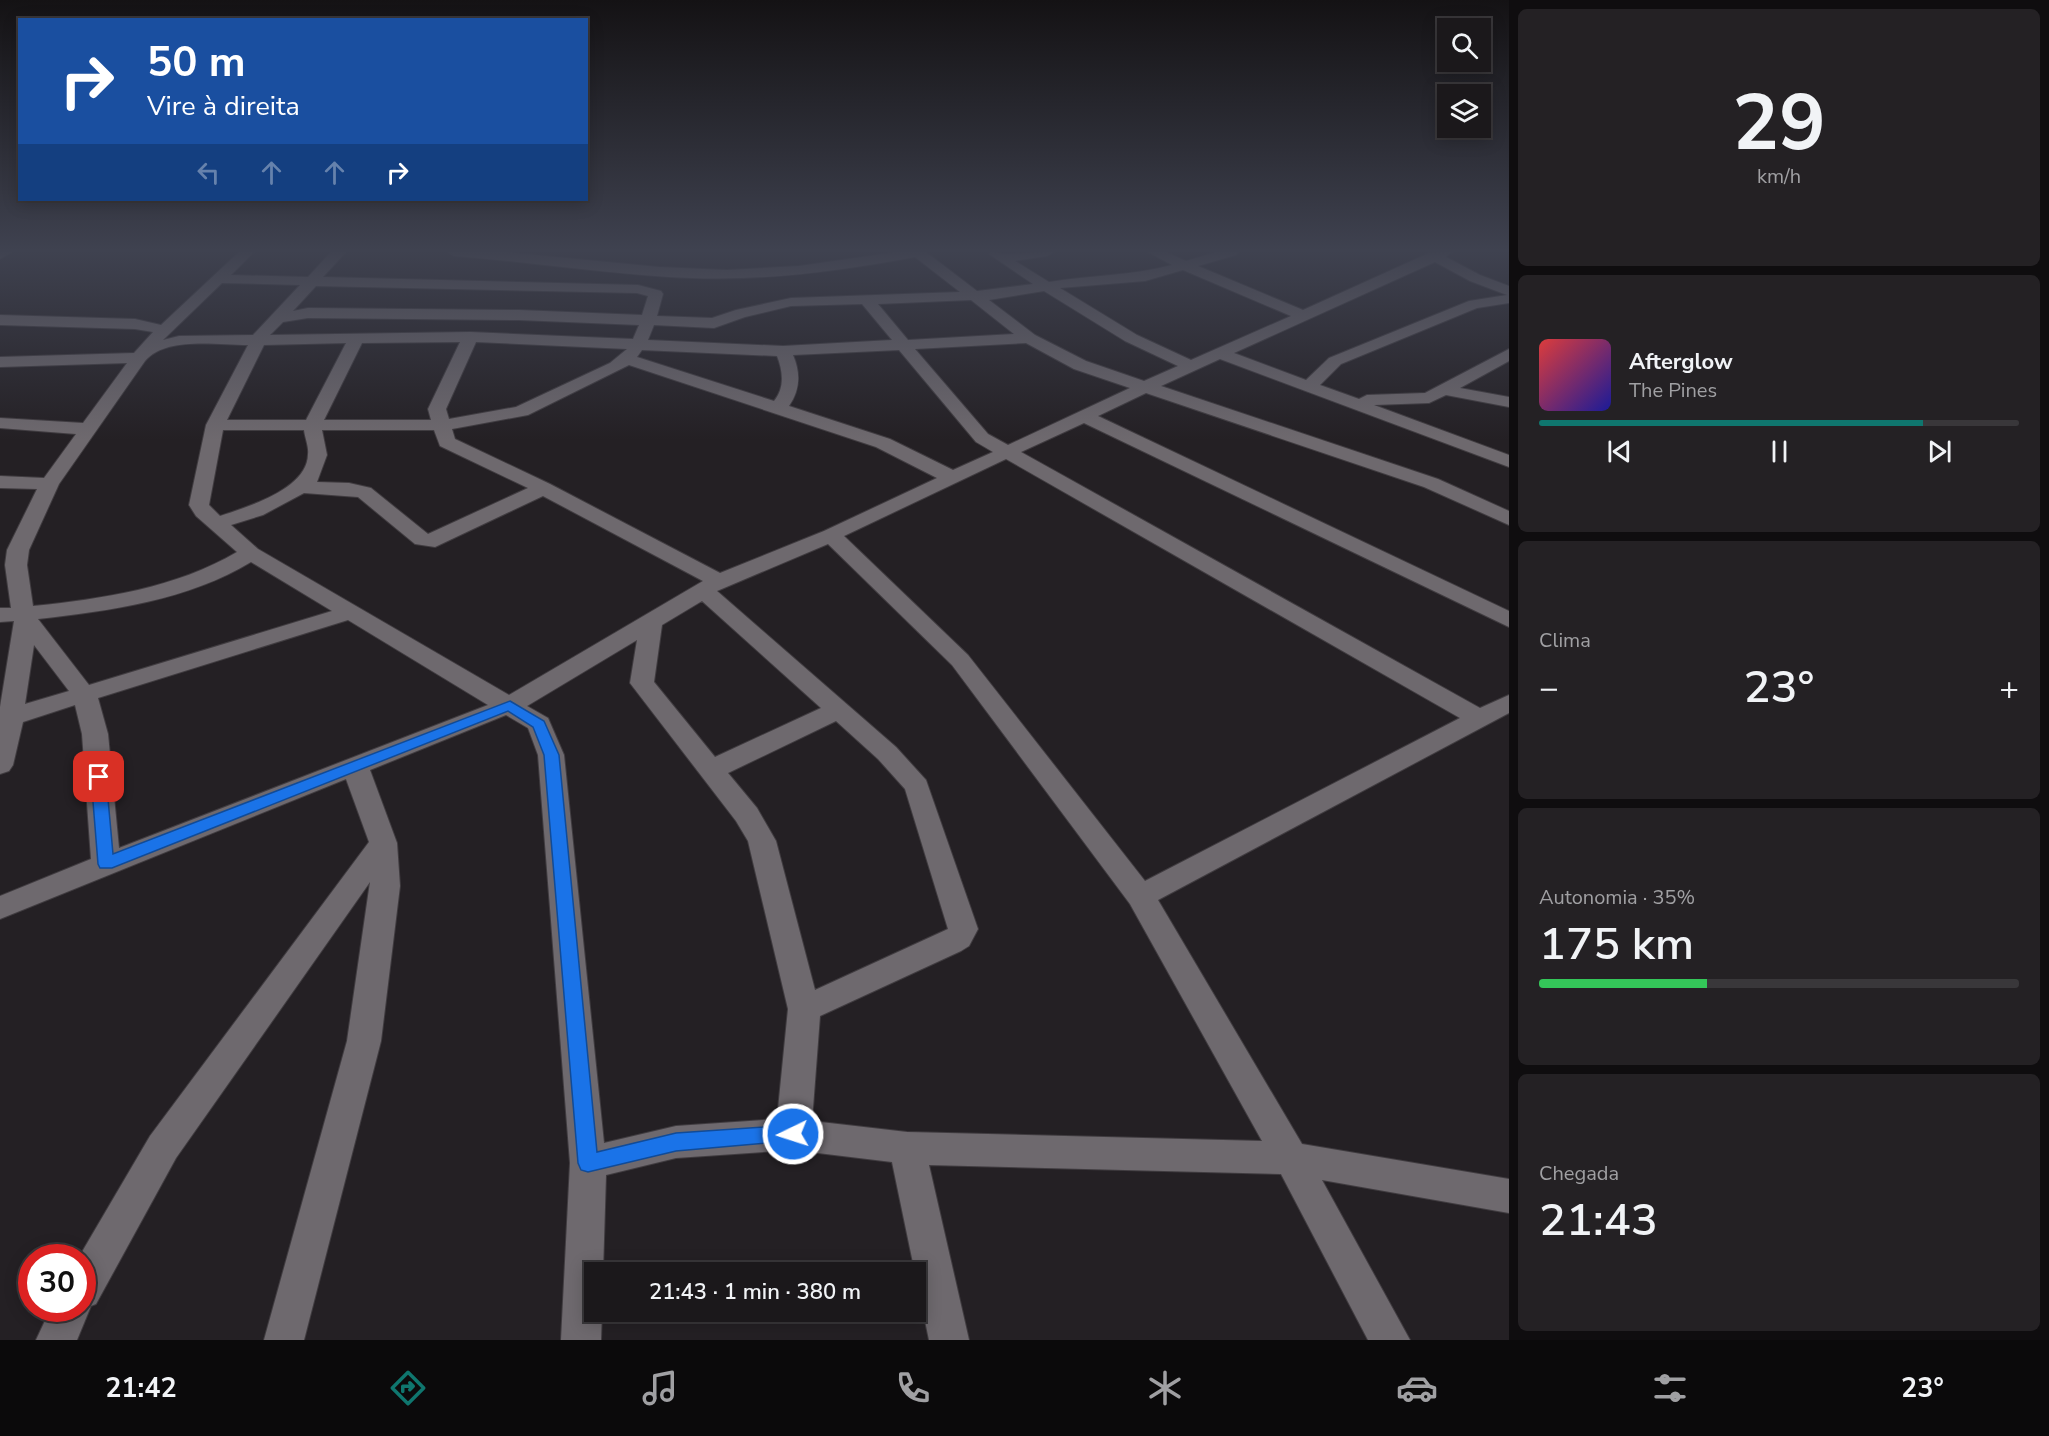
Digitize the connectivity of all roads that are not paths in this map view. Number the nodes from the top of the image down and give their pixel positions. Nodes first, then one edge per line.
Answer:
1 (175, 315) edge
2 (181, 315) edge
3 (279, 315) edge
4 (298, 315) edge
5 (395, 315) edge
6 (650, 315) edge
7 (737, 315) edge
8 (879, 315) edge
9 (999, 315) edge
10 (1092, 315) edge
11 (1301, 315) edge
12 (1308, 315) edge
13 (1446, 315) edge
14 (1305, 316) junction
15 (276, 318) junction
16 (649, 319) junction
17 (0, 320) edge
18 (135, 324) junction
19 (700, 324) junction
20 (357, 337) junction
21 (470, 337) junction
22 (259, 338) junction
23 (1029, 338) junction
24 (641, 341) junction
25 (157, 343) junction
26 (906, 346) junction
27 (783, 351) junction
28 (1221, 354) junction
29 (1509, 354) edge
30 (628, 359) junction
31 (0, 362) edge
32 (1193, 367) junction
33 (1309, 386) junction
34 (1143, 388) junction
35 (1445, 390) junction
36 (1343, 398) junction
37 (1509, 402) edge
38 (777, 408) junction
39 (1086, 417) junction
40 (0, 423) edge
41 (214, 425) junction
42 (312, 425) junction
43 (440, 425) junction
44 (86, 429) junction
45 (1008, 453) junction
46 (1509, 462) edge
47 (953, 478) junction
48 (0, 482) edge
49 (50, 484) junction
50 (301, 487) junction
51 (543, 488) junction
52 (1509, 519) edge
53 (217, 523) junction
54 (831, 535) junction
55 (9, 550) edge
56 (252, 553) junction
57 (711, 586) junction
58 (351, 612) junction
59 (11, 616) edge
60 (1509, 620) edge
61 (651, 621) junction
62 (85, 696) junction
63 (1509, 703) edge
64 (510, 705) junction
65 (838, 710) junction
66 (11, 717) junction
67 (1479, 718) junction
68 (0, 765) edge
69 (355, 766) junction
70 (711, 770) junction
71 (383, 843) junction
72 (106, 864) junction
73 (1141, 896) junction
74 (0, 908) edge
75 (804, 1009) junction
76 (793, 1134) junction
77 (907, 1148) junction
78 (1291, 1158) junction
79 (588, 1163) junction
80 (1509, 1196) edge
81 (96, 1265) edge
82 (65, 1322) edge
83 (56, 1340) edge
84 (284, 1340) edge
85 (580, 1340) edge
86 (949, 1340) edge
87 (1390, 1340) edge

1 - 18 street
2 - 25 street
3 - 15 street
4 - 15 street
5 - 16 street
6 - 16 street
7 - 19 street
8 - 26 street
9 - 23 street
10 - 32 street
11 - 14 street
12 - 14 street
13 - 33 street
14 - 28 street
15 - 22 street
16 - 19 street
16 - 24 street
17 - 18 street
18 - 25 street
19 - 24 street
20 - 21 street
20 - 22 street
20 - 42 street
21 - 24 street
21 - 43 street
22 - 25 street
22 - 41 street
23 - 26 street
23 - 34 street
24 - 27 street
24 - 30 street
25 - 31 street
25 - 44 street
26 - 27 street
26 - 45 street
27 - 38 street
28 - 32 street
28 - 33 street
29 - 35 street
30 - 38 street
30 - 43 street
32 - 34 street
33 - 36 street
34 - 39 street
34 - 52 street
35 - 36 street
35 - 37 street
36 - 46 street
38 - 47 street
39 - 45 street
39 - 60 street
40 - 44 street
41 - 42 street
41 - 53 street
42 - 43 street
42 - 50 street
43 - 51 street
44 - 49 street
45 - 47 street
45 - 67 street
47 - 54 street
48 - 49 street
49 - 55 street
50 - 51 street
50 - 53 street
51 - 57 street
53 - 56 street
54 - 57 street
54 - 73 street
55 - 59 street
56 - 58 street
56 - 59 street
57 - 61 street
57 - 65 street
58 - 62 street
58 - 64 street
59 - 62 street
59 - 66 street
61 - 64 street
61 - 70 street
62 - 66 street
62 - 72 street
63 - 67 street
64 - 69 street
64 - 79 street
65 - 70 street
65 - 75 street
66 - 68 street
67 - 73 street
69 - 71 street
69 - 72 street
70 - 75 street
71 - 81 street
71 - 84 street
72 - 74 street
73 - 78 street
75 - 76 street
76 - 77 street
76 - 79 street
77 - 78 street
77 - 86 street
78 - 80 street
78 - 87 street
79 - 85 street
82 - 83 street

